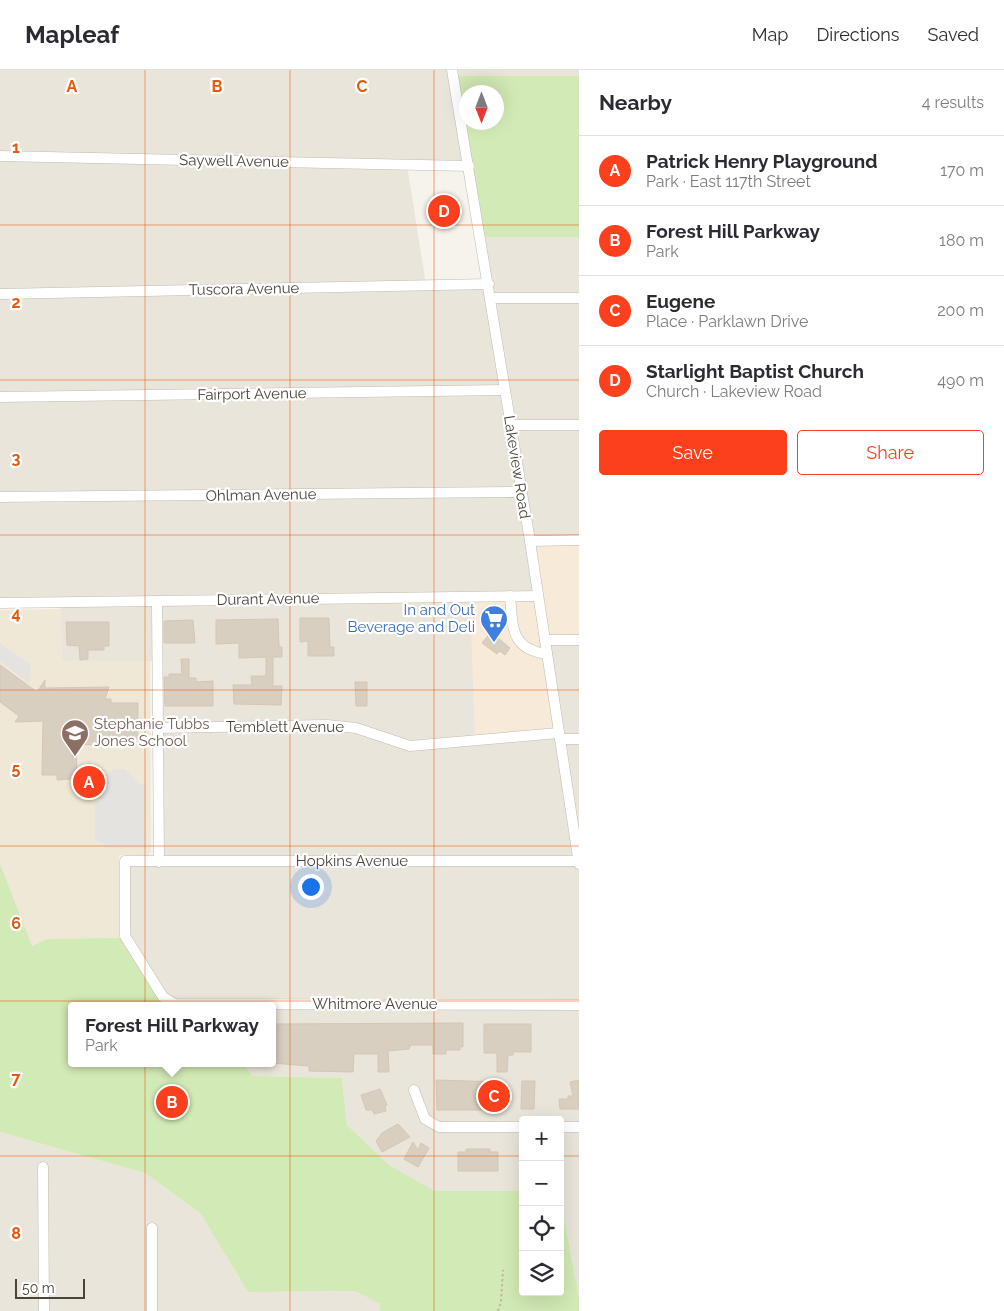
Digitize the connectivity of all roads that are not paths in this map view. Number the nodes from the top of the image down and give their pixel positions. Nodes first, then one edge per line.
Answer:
1 (452, 70) edge
2 (0, 156) edge
3 (469, 166) junction
4 (488, 284) junction
5 (0, 294) edge
6 (491, 298) junction
7 (579, 298) edge
8 (505, 390) junction
9 (0, 397) edge
10 (579, 424) edge
11 (510, 425) junction
12 (521, 492) junction
13 (0, 497) edge
14 (579, 540) edge
15 (530, 541) junction
16 (510, 596) junction
17 (537, 596) junction
18 (157, 601) junction
19 (0, 603) edge
20 (545, 640) junction
21 (579, 640) edge
22 (547, 654) junction
23 (158, 728) junction
24 (559, 736) junction
25 (579, 739) edge
26 (576, 820) edge
27 (159, 862) junction
28 (579, 863) edge
29 (170, 1002) edge
30 (276, 1004) edge
31 (579, 1005) edge
32 (414, 1090) dead end
33 (519, 1127) edge
34 (564, 1127) edge
35 (579, 1127) edge
36 (43, 1167) dead end
37 (152, 1228) dead end
38 (44, 1311) edge
39 (152, 1311) edge

1 - 3 street, Lakeview Road
2 - 3 street, Saywell Avenue
3 - 4 street, Lakeview Road
4 - 5 street, Tuscora Avenue
4 - 6 street, Lakeview Road
6 - 7 street
6 - 8 street, Lakeview Road
8 - 9 street, Fairport Avenue
8 - 11 street, Lakeview Road
10 - 11 street
11 - 12 street, Lakeview Road
12 - 13 street, Ohlman Avenue
12 - 15 street, Lakeview Road
14 - 15 street
15 - 17 street, Lakeview Road
16 - 17 street, Durant Avenue
16 - 18 street, Durant Avenue
16 - 22 street
17 - 20 street, Lakeview Road
18 - 19 street, Durant Avenue
18 - 23 street
20 - 21 street
20 - 22 street, Lakeview Road
22 - 24 street, Lakeview Road
23 - 24 street, Temblett Avenue
23 - 27 street
24 - 25 street, Temblett Avenue
24 - 26 street, Lakeview Road
26 - 28 street, Lakeview Road
27 - 28 street, Hopkins Avenue
27 - 29 street, Hopkins Avenue
30 - 31 street, Whitmore Avenue
32 - 33 street
34 - 35 street
36 - 38 street
37 - 39 street

